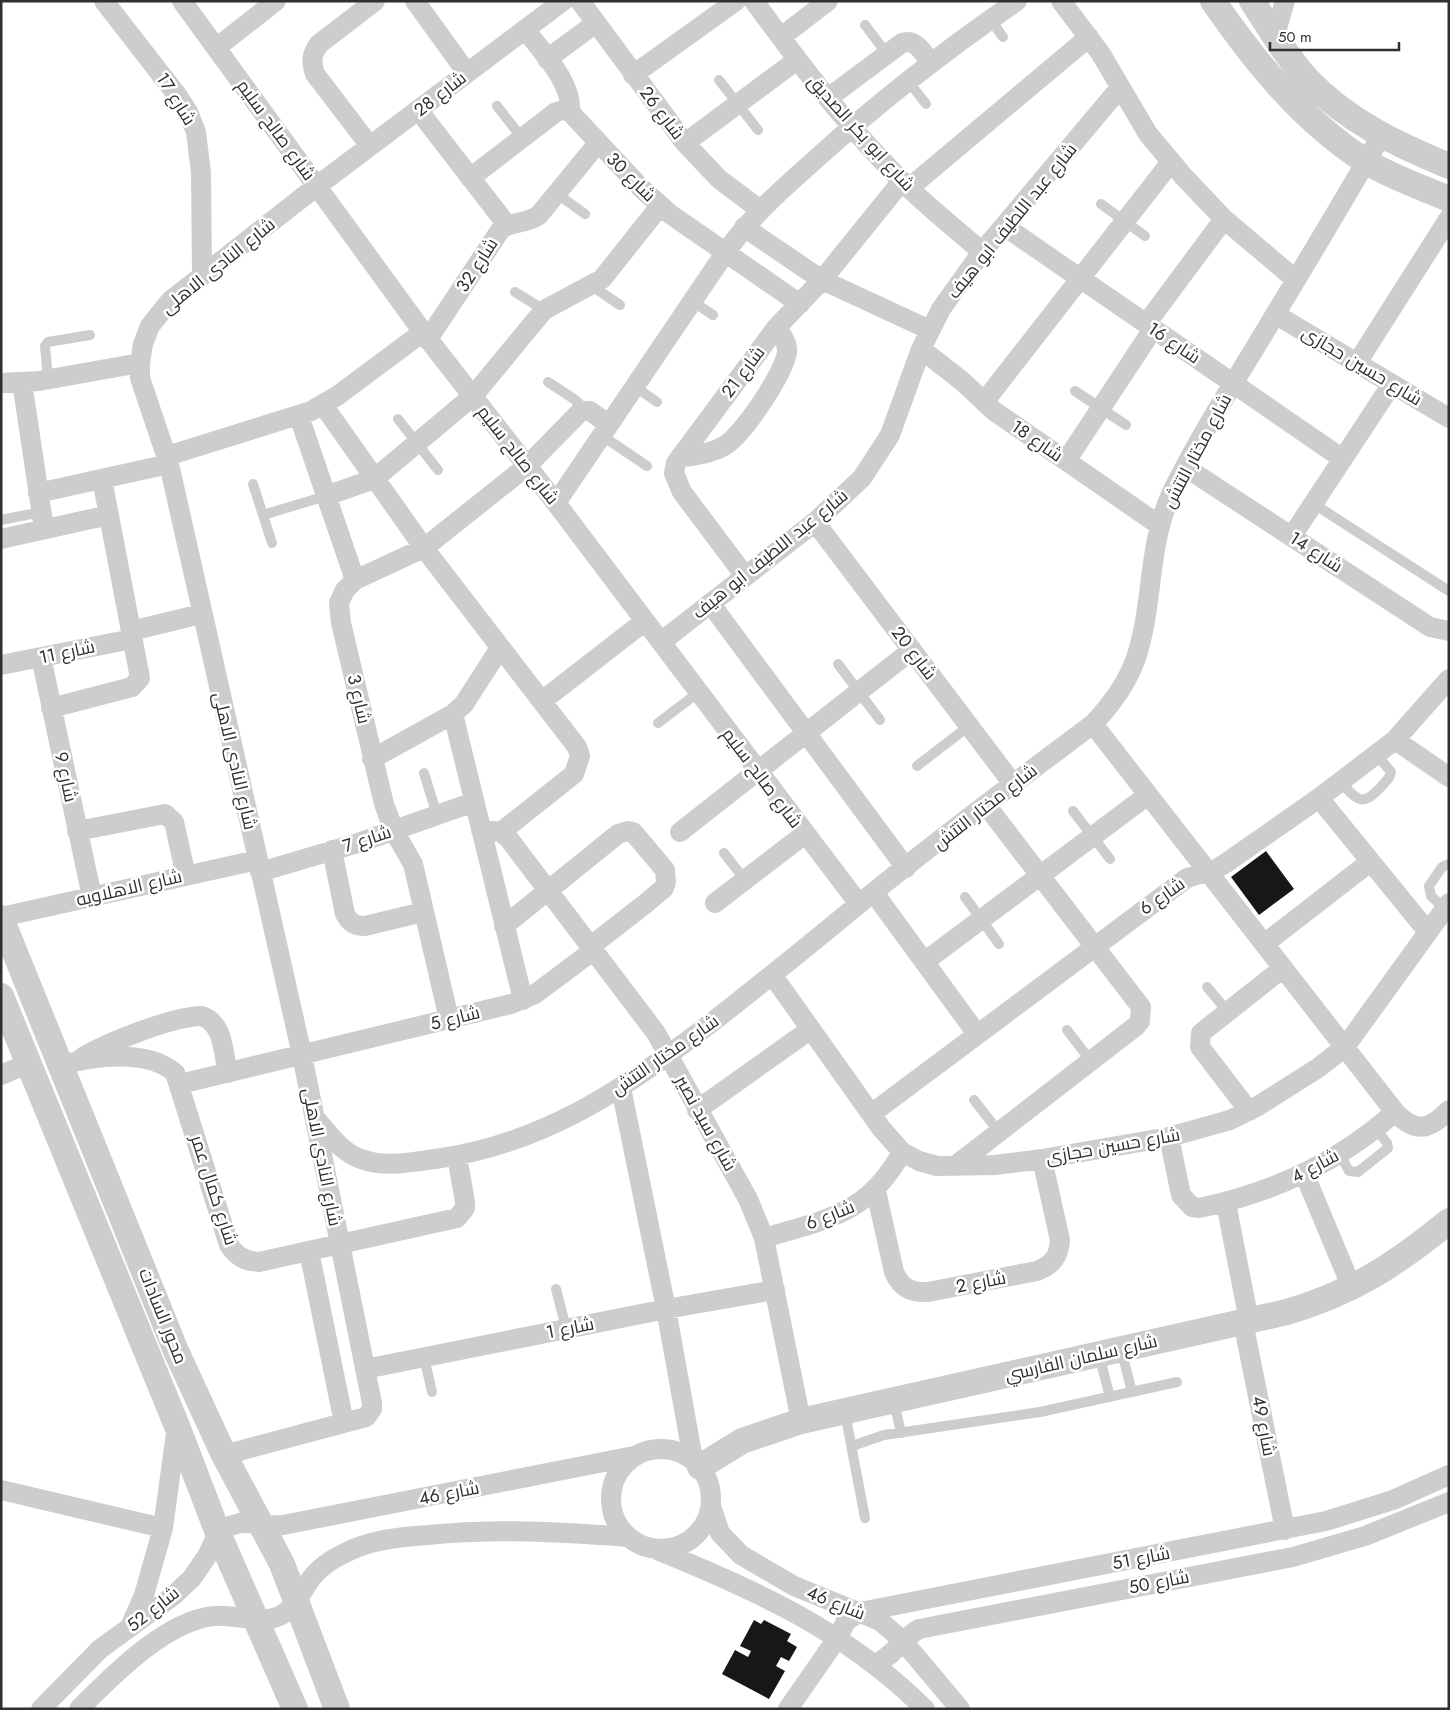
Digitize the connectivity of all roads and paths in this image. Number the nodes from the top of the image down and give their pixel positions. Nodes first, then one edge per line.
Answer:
1 (104, 1) edge
2 (182, 1) edge
3 (276, 1) edge
4 (375, 1) edge
5 (563, 1) edge
6 (736, 1) edge
7 (754, 1) edge
8 (828, 1) edge
9 (1017, 1) edge
10 (1061, 1) edge
11 (1213, 1) edge
12 (1252, 1) edge
13 (1285, 1) edge
14 (416, 2) edge
15 (589, 8) edge
16 (990, 19) junction
17 (865, 25) dead end
18 (525, 29) junction
19 (1275, 35) junction
20 (781, 37) junction
21 (1003, 37) dead end
22 (1089, 37) junction
23 (216, 48) junction
24 (887, 54) junction
25 (547, 59) junction
26 (797, 60) junction
27 (931, 63) junction
28 (467, 73) junction
29 (633, 75) junction
30 (718, 80) dead end
31 (908, 81) junction
32 (1120, 89) junction
33 (828, 98) junction
34 (738, 104) junction
35 (926, 104) dead end
36 (497, 106) dead end
37 (419, 111) junction
38 (570, 112) junction
39 (853, 127) junction
40 (758, 130) dead end
41 (1381, 136) junction
42 (522, 138) junction
43 (598, 142) junction
44 (685, 143) junction
45 (370, 146) junction
46 (1366, 161) junction
47 (1171, 162) junction
48 (1449, 166) edge
49 (470, 178) junction
50 (906, 185) junction
51 (317, 186) junction
52 (556, 193) junction
53 (1449, 199) edge
54 (1101, 204) dead end
55 (660, 206) junction
56 (760, 209) junction
57 (585, 214) dead end
58 (1449, 218) edge
59 (1224, 219) junction
60 (1124, 221) junction
61 (507, 225) junction
62 (1004, 226) junction
63 (744, 227) junction
64 (1145, 236) dead end
65 (725, 252) junction
66 (982, 252) junction
67 (202, 275) junction
68 (1080, 278) junction
69 (822, 280) junction
70 (1296, 280) junction
71 (592, 286) junction
72 (515, 292) dead end
73 (692, 301) junction
74 (800, 304) junction
75 (620, 305) dead end
76 (544, 310) junction
77 (1275, 314) junction
78 (713, 315) dead end
79 (1150, 326) junction
80 (776, 328) junction
81 (930, 330) junction
82 (90, 335) dead end
83 (425, 335) junction
84 (921, 349) junction
85 (140, 363) junction
86 (1357, 363) junction
87 (48, 379) junction
88 (22, 382) junction
89 (548, 382) dead end
90 (1, 383) edge
91 (1233, 384) junction
92 (1392, 384) junction
93 (634, 386) junction
94 (1075, 391) dead end
95 (473, 396) junction
96 (657, 402) dead end
97 (984, 402) junction
98 (323, 405) junction
99 (1101, 408) junction
100 (586, 410) junction
101 (299, 416) junction
102 (1449, 418) edge
103 (398, 419) dead end
104 (1126, 425) dead end
105 (605, 430) junction
106 (417, 444) junction
107 (680, 457) junction
108 (1343, 459) junction
109 (168, 460) junction
110 (1066, 461) junction
111 (527, 466) junction
112 (647, 466) dead end
113 (1186, 467) junction
114 (438, 470) dead end
115 (102, 479) junction
116 (374, 479) junction
117 (254, 484) dead end
118 (326, 496) junction
119 (556, 503) junction
120 (1314, 504) junction
121 (41, 511) junction
122 (263, 514) junction
123 (109, 515) junction
124 (1, 520) edge
125 (815, 522) junction
126 (1159, 525) junction
127 (1292, 536) junction
128 (1, 539) edge
129 (272, 544) dead end
130 (424, 548) junction
131 (745, 576) junction
132 (355, 580) junction
133 (1449, 592) edge
134 (710, 603) junction
135 (201, 614) junction
136 (645, 621) junction
137 (1449, 631) edge
138 (132, 635) junction
139 (661, 642) junction
140 (500, 648) junction
141 (912, 650) junction
142 (41, 657) junction
143 (838, 664) dead end
144 (1, 665) edge
145 (1449, 679) edge
146 (699, 692) junction
147 (858, 692) junction
148 (542, 701) junction
149 (52, 708) junction
150 (453, 714) junction
151 (880, 720) dead end
152 (658, 723) dead end
153 (1093, 724) junction
154 (969, 726) junction
155 (806, 733) junction
156 (1395, 740) junction
157 (1376, 754) junction
158 (372, 759) junction
159 (917, 766) dead end
160 (758, 772) junction
161 (424, 773) dead end
162 (1449, 777) edge
163 (1340, 782) junction
164 (1013, 784) junction
165 (1148, 795) junction
166 (1318, 798) junction
167 (474, 802) junction
168 (986, 805) junction
169 (1073, 811) dead end
170 (436, 815) junction
171 (481, 830) junction
172 (77, 831) junction
173 (394, 831) junction
174 (501, 832) junction
175 (680, 832) dead end
176 (805, 834) junction
177 (1092, 837) junction
178 (332, 850) junction
179 (724, 853) dead end
180 (1110, 859) dead end
181 (1370, 862) junction
182 (1449, 864) edge
183 (258, 866) junction
184 (906, 868) junction
185 (1207, 872) junction
186 (186, 876) junction
187 (1040, 876) junction
188 (745, 880) junction
189 (549, 890) junction
190 (92, 897) junction
191 (965, 897) dead end
192 (866, 898) junction
193 (715, 902) dead end
194 (1447, 908) edge
195 (423, 912) junction
196 (1, 917) edge
197 (982, 920) junction
198 (504, 926) junction
199 (1428, 932) junction
200 (999, 944) dead end
201 (1264, 944) junction
202 (1094, 946) junction
203 (592, 948) junction
204 (924, 962) junction
205 (1283, 968) junction
206 (773, 976) junction
207 (1207, 987) dead end
208 (1, 996) edge
209 (523, 1000) junction
210 (1228, 1012) junction
211 (448, 1019) junction
212 (811, 1029) junction
213 (1067, 1030) dead end
214 (977, 1034) junction
215 (1345, 1047) junction
216 (669, 1054) junction
217 (302, 1055) junction
218 (1091, 1061) junction
219 (29, 1063) junction
220 (69, 1063) junction
221 (228, 1073) junction
222 (1, 1075) edge
223 (180, 1084) junction
224 (621, 1088) junction
225 (974, 1100) dead end
226 (697, 1110) junction
227 (1449, 1110) edge
228 (1249, 1111) junction
229 (1395, 1112) junction
230 (871, 1114) junction
231 (314, 1118) junction
232 (999, 1132) junction
233 (1169, 1137) junction
234 (902, 1152) junction
235 (457, 1156) junction
236 (1042, 1160) junction
237 (955, 1166) junction
238 (1304, 1173) junction
239 (876, 1191) junction
240 (1226, 1203) junction
241 (1449, 1221) edge
242 (764, 1238) junction
243 (340, 1245) junction
244 (309, 1251) junction
245 (1352, 1288) junction
246 (556, 1290) dead end
247 (775, 1290) junction
248 (666, 1308) junction
249 (1246, 1321) junction
250 (566, 1328) junction
251 (1110, 1352) junction
252 (424, 1357) junction
253 (365, 1368) junction
254 (1177, 1382) dead end
255 (432, 1392) dead end
256 (1132, 1392) junction
257 (1110, 1397) junction
258 (894, 1401) junction
259 (845, 1412) junction
260 (802, 1421) junction
261 (344, 1423) junction
262 (177, 1426) junction
263 (901, 1433) junction
264 (852, 1446) junction
265 (224, 1455) junction
266 (634, 1456) junction
267 (697, 1463) junction
268 (1449, 1475) edge
269 (1, 1490) edge
270 (1449, 1502) edge
271 (711, 1506) junction
272 (865, 1518) dead end
273 (263, 1526) junction
274 (163, 1528) junction
275 (1285, 1530) junction
276 (218, 1533) junction
277 (628, 1537) junction
278 (655, 1549) junction
279 (296, 1604) junction
280 (860, 1612) junction
281 (256, 1620) junction
282 (130, 1627) junction
283 (838, 1637) junction
284 (902, 1640) junction
285 (876, 1664) junction
286 (40, 1709) edge
287 (79, 1709) edge
288 (295, 1709) edge
289 (338, 1709) edge
290 (788, 1709) edge
291 (925, 1709) edge
292 (960, 1709) edge

1 - 67 street, شارع 17
2 - 23 street, شارع صالح سليم
3 - 23 street
4 - 45 street
5 - 18 street, شارع 28
6 - 29 street
7 - 20 street, شارع ابو بكر الصديق
8 - 20 street
9 - 16 street
10 - 22 street
11 - 46 street
12 - 19 street
13 - 19 street
14 - 28 street
15 - 25 street
15 - 29 street, شارع 26
16 - 21 lane
16 - 27 street
17 - 24 lane
18 - 25 street
18 - 28 street, شارع 28
19 - 41 street
20 - 26 street, شارع ابو بكر الصديق
22 - 32 street
22 - 50 street, شارع 21
23 - 51 street, شارع صالح سليم
24 - 27 street
24 - 33 street
25 - 38 street
26 - 33 street, شارع ابو بكر الصديق
26 - 34 street
27 - 31 street
28 - 37 street, شارع 28
29 - 44 street, شارع 26
30 - 34 lane
31 - 35 lane
31 - 39 street
32 - 47 street
32 - 62 street, شارع عبد اللطيف ابو هيف
33 - 39 street, شارع ابو بكر الصديق
34 - 40 lane
34 - 44 street
36 - 42 lane
37 - 45 street, شارع 28
37 - 49 street
38 - 42 street
38 - 43 street, شارع 30
39 - 50 street, شارع ابو بكر الصديق
39 - 56 street
41 - 46 street, شارع مختار التتش
41 - 48 street
42 - 49 street
43 - 52 street, شارع 32
43 - 55 street, شارع 30
44 - 56 street, شارع 26
45 - 51 street, شارع 28
46 - 53 street
46 - 70 street, شارع مختار التتش
47 - 59 street
47 - 60 street
49 - 61 street
50 - 66 street, شارع ابو بكر الصديق
50 - 69 street, شارع 21
51 - 67 street, شارع النادى الاهلى
51 - 83 street, شارع صالح سليم
52 - 57 lane
52 - 61 street, شارع 32
54 - 60 lane
55 - 65 street, شارع 30
55 - 71 street
56 - 63 street
58 - 86 street
59 - 70 street
59 - 79 street
60 - 64 lane
60 - 68 street
61 - 83 street, شارع 32
62 - 66 street, شارع عبد اللطيف ابو هيف
62 - 68 street, شارع 16
63 - 65 street
63 - 69 street
65 - 73 street
65 - 74 street, شارع 30
66 - 81 street, شارع عبد اللطيف ابو هيف
67 - 85 street, شارع النادى الاهلى
68 - 79 street, شارع 16
68 - 97 street
69 - 74 street, شارع 21
69 - 81 street
70 - 77 street, شارع مختار التتش
71 - 75 lane
71 - 76 street
72 - 76 lane
73 - 78 lane
73 - 93 street
74 - 80 street, شارع 21
76 - 95 street
77 - 86 street, شارع حسين حجازى
77 - 91 street, شارع مختار التتش
79 - 91 street, شارع 16
79 - 99 street
80 - 107 street, شارع 21
80 - 107 street
81 - 84 street, شارع عبد اللطيف ابو هيف
82 - 87 lane
83 - 95 street, شارع صالح سليم
83 - 98 street
84 - 97 street, شارع 18
84 - 125 street, شارع عبد اللطيف ابو هيف
85 - 87 street
85 - 109 street, شارع النادى الاهلى
86 - 92 street, شارع حسين حجازى
87 - 88 street
88 - 90 street
88 - 121 street
89 - 100 lane
91 - 108 street, شارع 16
91 - 113 street, شارع مختار التتش
92 - 102 street, شارع حسين حجازى
92 - 108 street
93 - 96 lane
93 - 105 street
94 - 99 lane
95 - 106 street
95 - 111 street, شارع صالح سليم
97 - 110 street, شارع 18
98 - 101 street
98 - 116 street
99 - 104 lane
99 - 110 street
100 - 105 street
100 - 111 street, شارع 3
101 - 109 street
101 - 118 street
103 - 106 lane
105 - 112 lane
105 - 119 street
106 - 114 lane
106 - 116 street
107 - 131 street, شارع 21
108 - 120 street
109 - 115 street
109 - 135 street, شارع النادى الاهلى
110 - 126 street, شارع 18
111 - 119 street, شارع صالح سليم
111 - 130 street, شارع 3
113 - 126 street, شارع مختار التتش
113 - 127 street, شارع 14
115 - 121 street
115 - 123 street
116 - 118 street
116 - 130 street
117 - 122 lane
118 - 122 lane
118 - 132 street
119 - 136 street, شارع صالح سليم
120 - 127 street
120 - 133 lane
121 - 123 street
121 - 124 lane
121 - 128 street
122 - 129 lane
123 - 138 street
125 - 131 street, شارع عبد اللطيف ابو هيف
125 - 141 street, شارع 20
126 - 153 street, شارع مختار التتش
127 - 137 street, شارع 14
130 - 132 street, شارع 3
130 - 140 street
131 - 134 street, شارع عبد اللطيف ابو هيف
132 - 158 street, شارع 3
134 - 139 street, شارع عبد اللطيف ابو هيف
134 - 155 street
135 - 138 street, شارع 11
135 - 183 street, شارع النادى الاهلى
136 - 139 street, شارع صالح سليم
136 - 148 street
138 - 142 street, شارع 11
138 - 149 street
139 - 146 street, شارع صالح سليم
140 - 148 street
140 - 150 street
141 - 147 street
141 - 154 street, شارع 20
142 - 144 street, شارع 11
142 - 149 street, شارع 9
143 - 147 lane
145 - 156 street, شارع 6
146 - 152 lane
146 - 160 street, شارع صالح سليم
147 - 151 lane
147 - 155 street
148 - 174 street
149 - 172 street, شارع 9
150 - 158 street
150 - 167 street
153 - 164 street, شارع مختار التتش
153 - 165 street
154 - 159 lane
154 - 164 street, شارع 20
155 - 160 street
155 - 184 street
156 - 157 street, شارع 6
156 - 162 street
157 - 163 street, شارع 6
157 - 163 lane
158 - 173 street, شارع 3
160 - 175 street
160 - 176 street, شارع صالح سليم
161 - 170 lane
163 - 166 street, شارع 6
164 - 168 street, شارع مختار التتش
165 - 177 street
165 - 185 street
166 - 181 street
166 - 185 street, شارع 6
167 - 170 street, شارع 7
167 - 171 street
168 - 184 street, شارع مختار التتش
168 - 187 street
169 - 177 lane
170 - 173 street, شارع 7
171 - 174 street
171 - 198 street
172 - 186 street
172 - 190 street, شارع 9
173 - 178 street, شارع 7
173 - 195 street, شارع 3
174 - 189 street, شارع سيد نصير
176 - 188 street
176 - 192 street, شارع صالح سليم
177 - 180 lane
177 - 187 street
178 - 183 street, شارع 7
178 - 195 street
179 - 188 lane
181 - 199 street
181 - 201 street
182 - 194 lane
183 - 186 street, شارع الاهلاويه
183 - 217 street, شارع النادى الاهلى
184 - 192 street, شارع مختار التتش
185 - 201 street
185 - 202 street, شارع 6
186 - 190 street, شارع الاهلاويه
187 - 197 street
187 - 202 street
188 - 193 street
189 - 198 street
189 - 203 street, شارع سيد نصير
189 - 203 street, شارع 5
190 - 196 street, شارع الاهلاويه
191 - 197 lane
192 - 204 street, شارع صالح سليم
192 - 206 street, شارع مختار التتش
194 - 199 street, شارع حسين حجازى
195 - 211 street, شارع 3
196 - 220 street, محور السادات
197 - 200 lane
197 - 204 street
198 - 209 street
199 - 215 street, شارع حسين حجازى
201 - 205 street
202 - 214 street, شارع 6
202 - 218 street
203 - 209 street, شارع 5
203 - 216 street, شارع سيد نصير
204 - 214 street, شارع صالح سليم
205 - 210 street
205 - 215 street
206 - 212 street, شارع حسين حجازى
206 - 216 street, شارع مختار التتش
207 - 210 lane
208 - 219 street, محور السادات
209 - 211 street, شارع 5
210 - 228 street
211 - 217 street, شارع 5
212 - 226 street
212 - 230 street, شارع حسين حجازى
213 - 218 lane
214 - 230 street, شارع 6
215 - 228 street, شارع حسين حجازى
215 - 229 street
216 - 224 street, شارع مختار التتش
216 - 226 street, شارع سيد نصير
217 - 221 street, شارع 5
217 - 231 street, شارع النادى الاهلى
218 - 232 street
219 - 222 street
219 - 262 street, محور السادات
220 - 221 street
220 - 223 street, شارع كمال عمر
220 - 265 street, محور السادات
221 - 223 street, شارع 5
223 - 244 street, شارع كمال عمر
224 - 235 street, شارع مختار التتش
224 - 248 street
225 - 232 lane
226 - 242 street, شارع سيد نصير
227 - 229 street
228 - 233 street, شارع حسين حجازى
229 - 238 street, شارع 4
230 - 234 street, شارع حسين حجازى
231 - 235 street, شارع مختار التتش
231 - 243 street, شارع النادى الاهلى
232 - 237 street
233 - 236 street, شارع حسين حجازى
233 - 240 street, شارع 4
234 - 237 street, شارع حسين حجازى
234 - 239 street, شارع 6
235 - 243 street, شارع كمال عمر
236 - 237 street, شارع حسين حجازى
236 - 239 street, شارع 2
238 - 240 street, شارع 4
238 - 245 street
239 - 242 street, شارع 6
240 - 249 street
241 - 245 street, شارع سلمان الفارسي
242 - 247 street, شارع سيد نصير
243 - 244 street, شارع كمال عمر
243 - 253 street, شارع النادى الاهلى
244 - 261 street
245 - 249 street, شارع سلمان الفارسي
246 - 250 lane
247 - 248 street, شارع 1
247 - 260 street, شارع سيد نصير
248 - 250 street, شارع 1
248 - 267 street
249 - 251 street, شارع سلمان الفارسي
249 - 275 street, شارع 49
250 - 252 street, شارع 1
251 - 256 lane
251 - 257 lane
251 - 258 street, شارع سلمان الفارسي
252 - 253 street, شارع 1
252 - 255 lane
253 - 261 street, شارع النادى الاهلى
254 - 256 lane
256 - 257 lane
257 - 263 lane
258 - 259 street, شارع سلمان الفارسي
258 - 263 lane
259 - 260 street, شارع سلمان الفارسي
259 - 264 lane
260 - 267 street, شارع سلمان الفارسي
261 - 265 street
262 - 274 street
262 - 276 street, محور السادات
263 - 264 lane
264 - 272 lane
265 - 273 street, محور السادات
266 - 267 street
266 - 273 street, شارع 46
266 - 277 street
267 - 271 street
268 - 275 street, شارع 51
269 - 274 street
270 - 284 street, شارع 50
271 - 278 street
271 - 280 street, شارع 46
273 - 276 street
273 - 279 street, محور السادات
274 - 282 street
275 - 280 street, شارع 51
276 - 281 street, محور السادات
276 - 282 street, شارع 52
277 - 278 street
277 - 279 street, شارع 46
278 - 283 street, شارع 46
279 - 281 street, شارع 52
279 - 289 street, محور السادات
280 - 283 street
280 - 284 street, شارع 46
281 - 287 street, شارع 52
281 - 288 street, محور السادات
282 - 286 street, شارع 52
283 - 285 street, شارع 46
283 - 290 street
284 - 285 street, شارع 50
284 - 292 street, شارع 46
285 - 291 street, شارع 46

